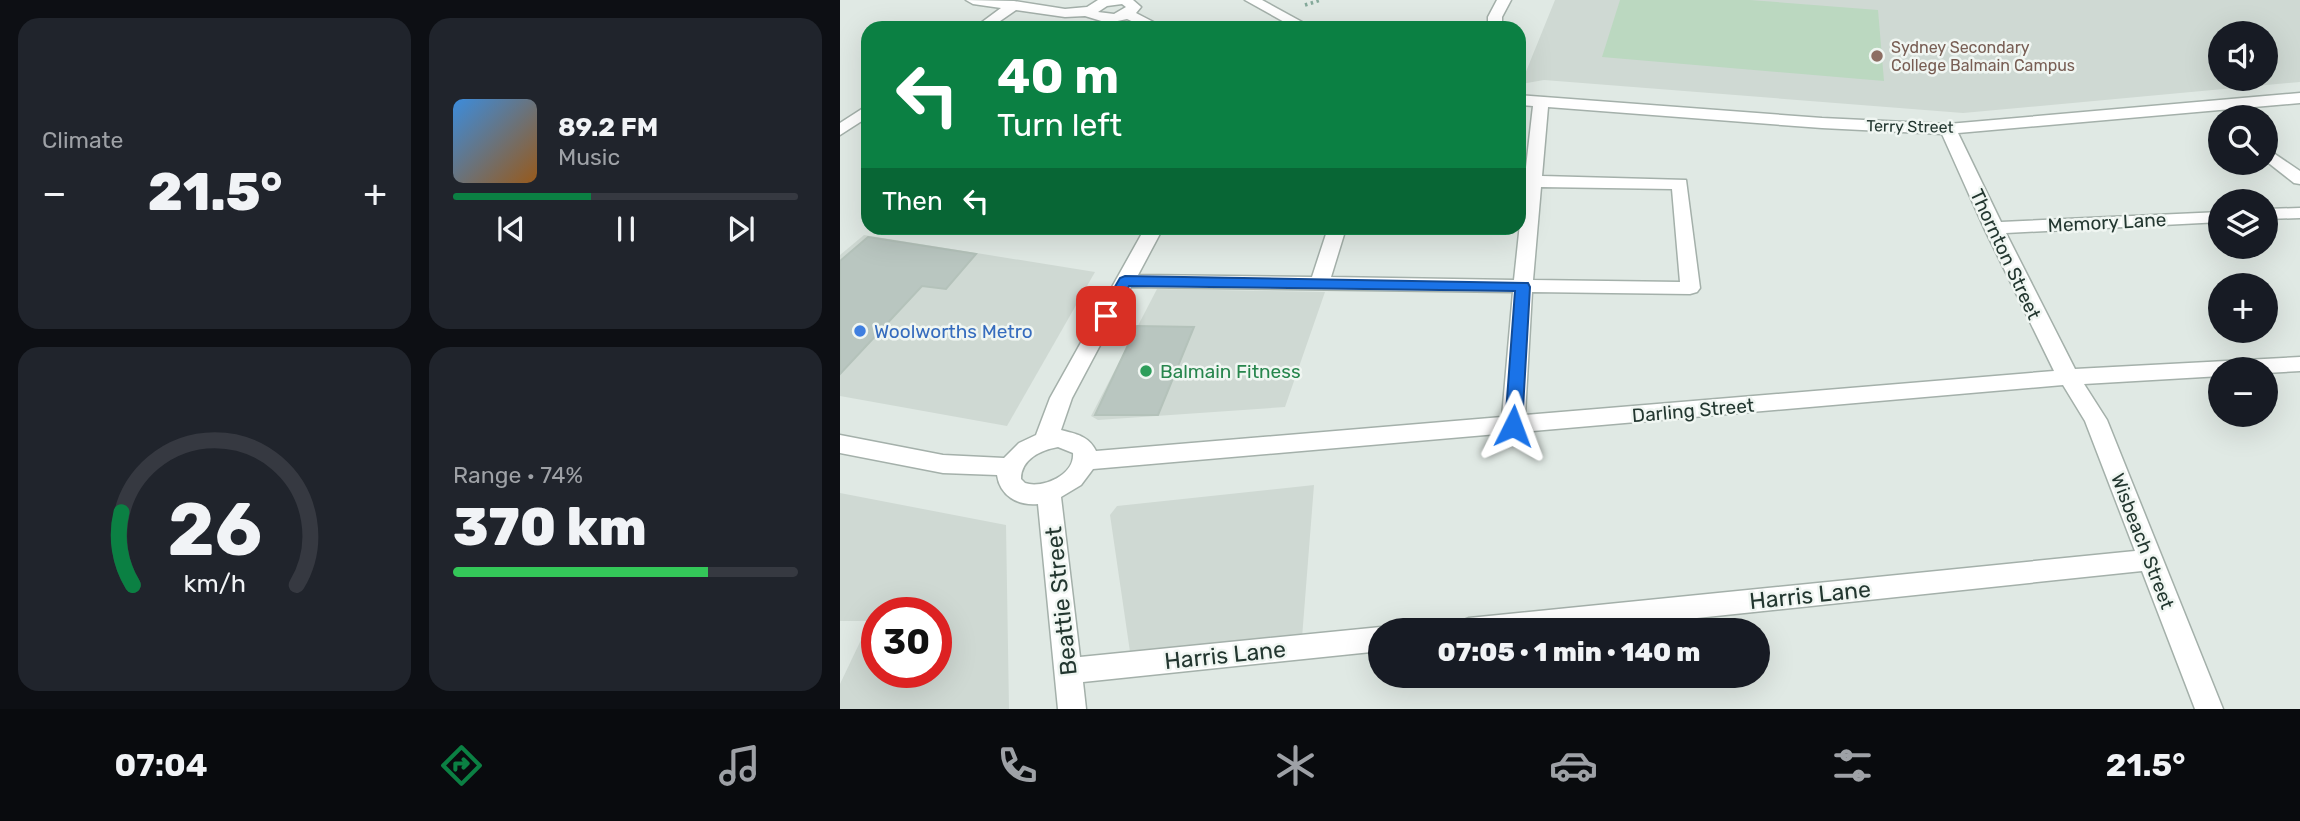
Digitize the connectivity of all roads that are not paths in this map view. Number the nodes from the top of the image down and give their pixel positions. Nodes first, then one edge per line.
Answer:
1 (973, 0) edge
2 (1111, 0) edge
3 (1252, 0) edge
4 (1504, 0) edge
5 (1014, 5) junction
6 (1091, 11) junction
7 (1128, 13) junction
8 (991, 21) edge
9 (1144, 21) edge
10 (1292, 21) edge
11 (1495, 21) edge
12 (2300, 98) edge
13 (1526, 101) edge
14 (1541, 102) junction
15 (2207, 106) joint
16 (861, 115) edge
17 (1948, 128) junction
18 (840, 130) edge
19 (2278, 162) edge
20 (2300, 179) edge
21 (1526, 181) edge
22 (2300, 213) edge
23 (2278, 214) edge
24 (2208, 217) edge
25 (1993, 228) junction
26 (1150, 235) edge
27 (1335, 235) edge
28 (1524, 235) edge
29 (1125, 281) junction
30 (1319, 284) junction
31 (1523, 287) junction
32 (2300, 363) edge
33 (2070, 377) junction
34 (1513, 426) junction
35 (1046, 440) junction
36 (840, 444) edge
37 (1086, 461) junction
38 (1010, 467) junction
39 (1049, 493) junction
40 (2150, 560) junction
41 (1586, 618) edge
42 (1368, 640) edge
43 (1068, 671) junction
44 (1072, 709) edge
45 (2209, 709) edge

1 - 5 street
2 - 6 street
2 - 7 street
3 - 10 street
4 - 11 street
5 - 6 street
5 - 8 street
6 - 7 street
7 - 9 street
12 - 15 street, Terry Street
13 - 14 street, Terry Street
14 - 17 street, Terry Street
14 - 21 street
15 - 17 street, Terry Street
16 - 18 street
17 - 25 street, Thornton Street
19 - 20 street
21 - 31 street
22 - 23 street
24 - 25 street, Memory Lane
25 - 33 street, Thornton Street
26 - 29 street
27 - 30 street
28 - 31 street
29 - 30 street
29 - 35 street
30 - 31 street
31 - 34 street
32 - 33 street, Darling Street
33 - 34 street, Darling Street
33 - 40 street, Wisbeach Street
34 - 37 street, Darling Street
35 - 37 street
35 - 38 street
36 - 38 street
37 - 39 street
38 - 39 street
39 - 43 street, Beattie Street
40 - 41 street, Harris Lane
40 - 45 street, Wisbeach Street
42 - 43 street, Harris Lane
43 - 44 street, Beattie Street

